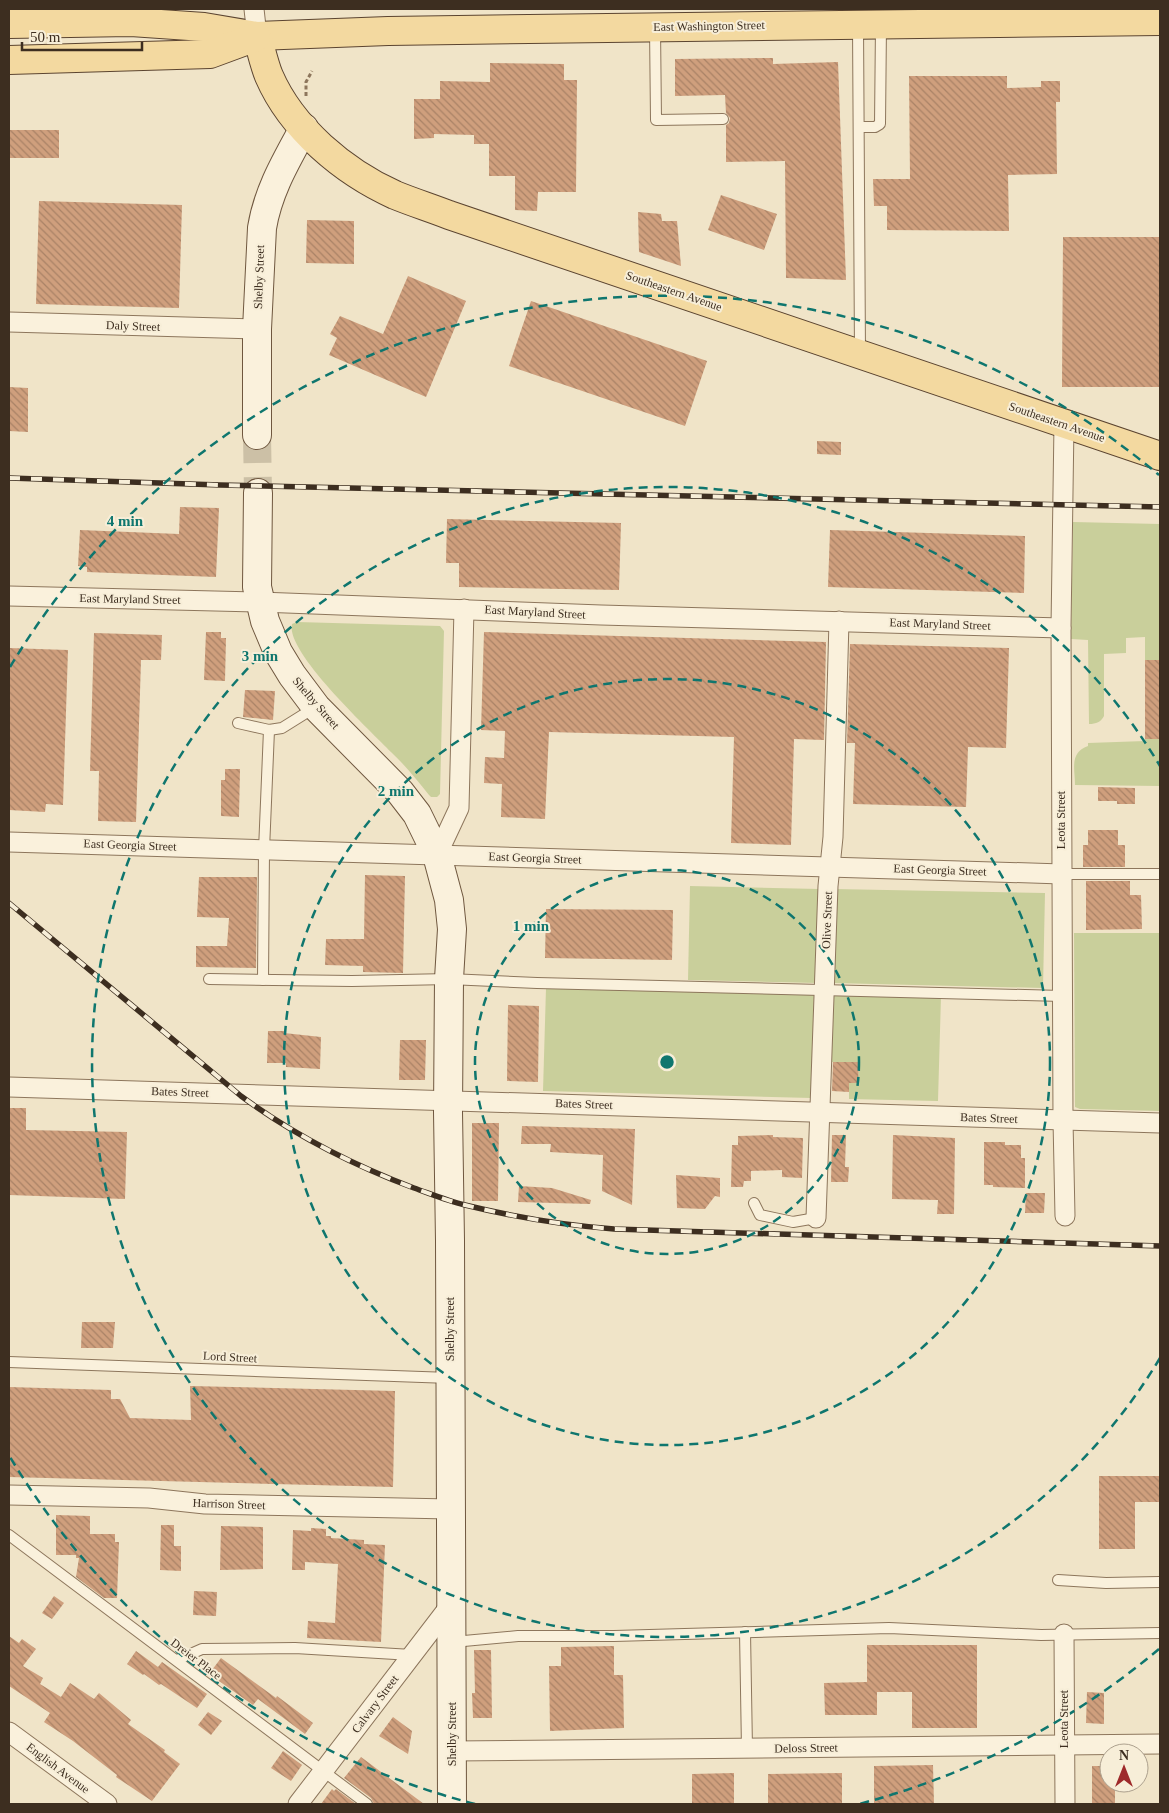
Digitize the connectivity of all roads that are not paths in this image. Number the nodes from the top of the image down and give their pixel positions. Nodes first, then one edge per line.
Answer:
1 (254, 9) edge
2 (858, 20) edge
3 (1160, 21) edge
4 (9, 24) edge
5 (655, 27) junction
6 (258, 36) junction
7 (9, 60) edge
8 (723, 119) dead end
9 (859, 127) junction
10 (304, 128) junction
11 (9, 322) edge
12 (257, 329) junction
13 (860, 355) junction
14 (1064, 424) junction
15 (258, 435) tunnel mouth
16 (1160, 456) edge
17 (258, 492) tunnel mouth
18 (9, 596) edge
19 (260, 602) junction
20 (464, 609) junction
21 (839, 621) junction
22 (1061, 628) junction
23 (316, 707) junction
24 (238, 722) dead end
25 (268, 730) junction
26 (9, 842) edge
27 (264, 850) junction
28 (437, 855) junction
29 (830, 866) junction
30 (1062, 874) junction
31 (1160, 874) edge
32 (209, 978) dead end
33 (449, 979) junction
34 (263, 980) junction
35 (825, 990) junction
36 (1062, 996) junction
37 (9, 1087) edge
38 (448, 1100) junction
39 (821, 1112) junction
40 (1063, 1120) junction
41 (1160, 1123) edge
42 (754, 1203) dead end
43 (1065, 1216) dead end
44 (816, 1218) joint
45 (9, 1362) edge
46 (451, 1378) junction
47 (9, 1495) edge
48 (450, 1510) junction
49 (9, 1535) edge
50 (1058, 1580) dead end
51 (1160, 1582) edge
52 (452, 1603) junction
53 (745, 1632) junction
54 (1160, 1633) edge
55 (1064, 1634) junction
56 (452, 1642) junction
57 (412, 1656) junction
58 (177, 1660) junction
59 (9, 1732) edge
60 (1160, 1744) edge
61 (1064, 1745) junction
62 (747, 1748) junction
63 (452, 1751) junction
64 (323, 1771) junction
65 (107, 1804) edge
66 (298, 1804) edge
67 (368, 1804) edge
68 (452, 1804) edge
69 (1064, 1804) edge

1 - 6 street
2 - 3 main road, East Washington Street
2 - 5 main road, East Washington Street
2 - 9 lane
2 - 9 lane
4 - 6 main road, East Washington Street
5 - 6 main road, East Washington Street
5 - 8 lane
6 - 7 main road, East Washington Street
6 - 10 main road, Southeastern Avenue
9 - 13 lane
10 - 12 main road, Shelby Street
10 - 13 main road, Southeastern Avenue
11 - 12 street, Daly Street
12 - 15 main road, Shelby Street
13 - 14 main road, Southeastern Avenue
14 - 16 main road, Southeastern Avenue
14 - 22 street, Leota Street
17 - 19 main road, Shelby Street
18 - 19 street, East Maryland Street
19 - 20 street, East Maryland Street
19 - 23 main road, Shelby Street
20 - 21 street, East Maryland Street
20 - 28 street
21 - 22 street, East Maryland Street
21 - 29 street, Olive Street
22 - 30 street, Leota Street
23 - 25 lane
23 - 28 main road, Shelby Street
24 - 25 lane
25 - 27 lane
26 - 27 street, East Georgia Street
27 - 28 street, East Georgia Street
27 - 34 lane
28 - 29 street, East Georgia Street
28 - 33 main road, Shelby Street
29 - 30 street, East Georgia Street
29 - 35 street, Olive Street
30 - 31 lane
30 - 36 street, Leota Street
32 - 34 lane
33 - 34 lane
33 - 35 lane
33 - 38 main road, Shelby Street
35 - 36 lane
35 - 39 street, Olive Street
36 - 40 street, Leota Street
37 - 38 street, Bates Street
38 - 39 street, Bates Street
38 - 46 main road, Shelby Street
39 - 40 street, Bates Street
39 - 44 street, Olive Street
40 - 41 street, Bates Street
40 - 43 street, Leota Street
42 - 44 lane
45 - 46 lane, Lord Street
46 - 48 main road, Shelby Street
47 - 48 street, Harrison Street
48 - 52 main road, Shelby Street
49 - 58 lane, Dreier Place
50 - 51 lane
52 - 56 main road, Shelby Street
52 - 57 street, Calvary Street
53 - 55 lane
53 - 56 lane
53 - 62 lane
54 - 55 lane
55 - 61 street, Leota Street
56 - 63 main road, Shelby Street
57 - 58 lane
57 - 64 street, Calvary Street
58 - 64 lane, Dreier Place
59 - 65 street, English Avenue
60 - 61 street, Deloss Street
61 - 62 street, Deloss Street
61 - 69 street, Leota Street
62 - 63 street, Deloss Street
63 - 68 main road, Shelby Street
64 - 66 street, Calvary Street
64 - 67 lane, Dreier Place

